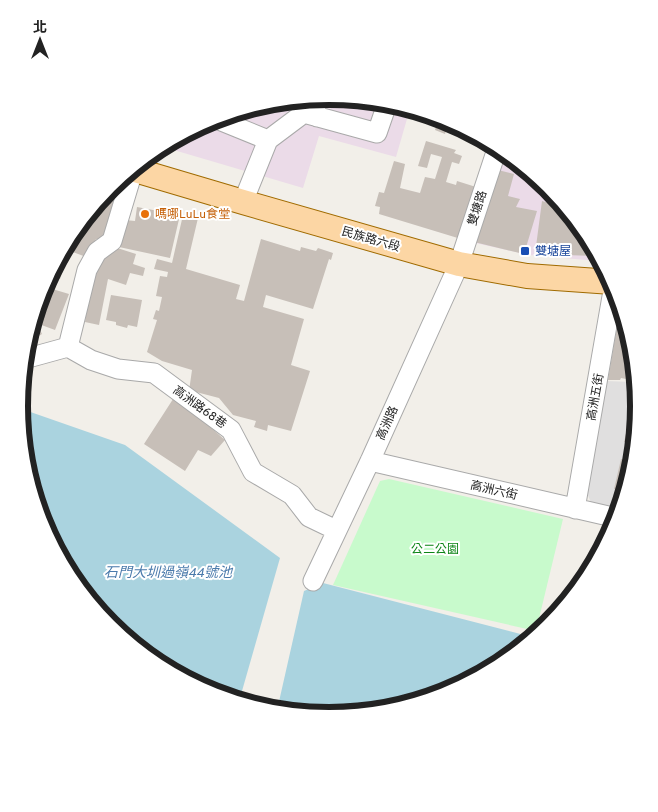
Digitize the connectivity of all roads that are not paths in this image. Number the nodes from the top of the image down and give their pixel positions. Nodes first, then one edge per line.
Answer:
1 (316, 108) edge
2 (385, 110) edge
3 (226, 123) edge
4 (268, 140) junction
5 (495, 154) edge
6 (139, 172) edge
7 (132, 178) edge
8 (243, 202) junction
9 (459, 264) junction
10 (604, 283) edge
11 (611, 299) edge
12 (68, 347) junction
13 (31, 357) edge
14 (370, 461) junction
15 (575, 509) junction
16 (610, 516) edge
17 (336, 530) junction
18 (313, 581) dead end

1 - 2 street
1 - 4 street
3 - 4 street
4 - 8 street
5 - 9 street, 雙塘路
6 - 8 main road, 民族路六段
7 - 12 street
8 - 9 main road, 民族路六段
9 - 10 main road, 民族路六段
9 - 14 street, 高洲路
11 - 15 street, 高洲五街
12 - 13 street
12 - 17 street, 高洲路68巷
14 - 15 street, 高洲六街
14 - 17 street, 高洲路
15 - 16 street, 高洲六街
17 - 18 street, 高洲路

